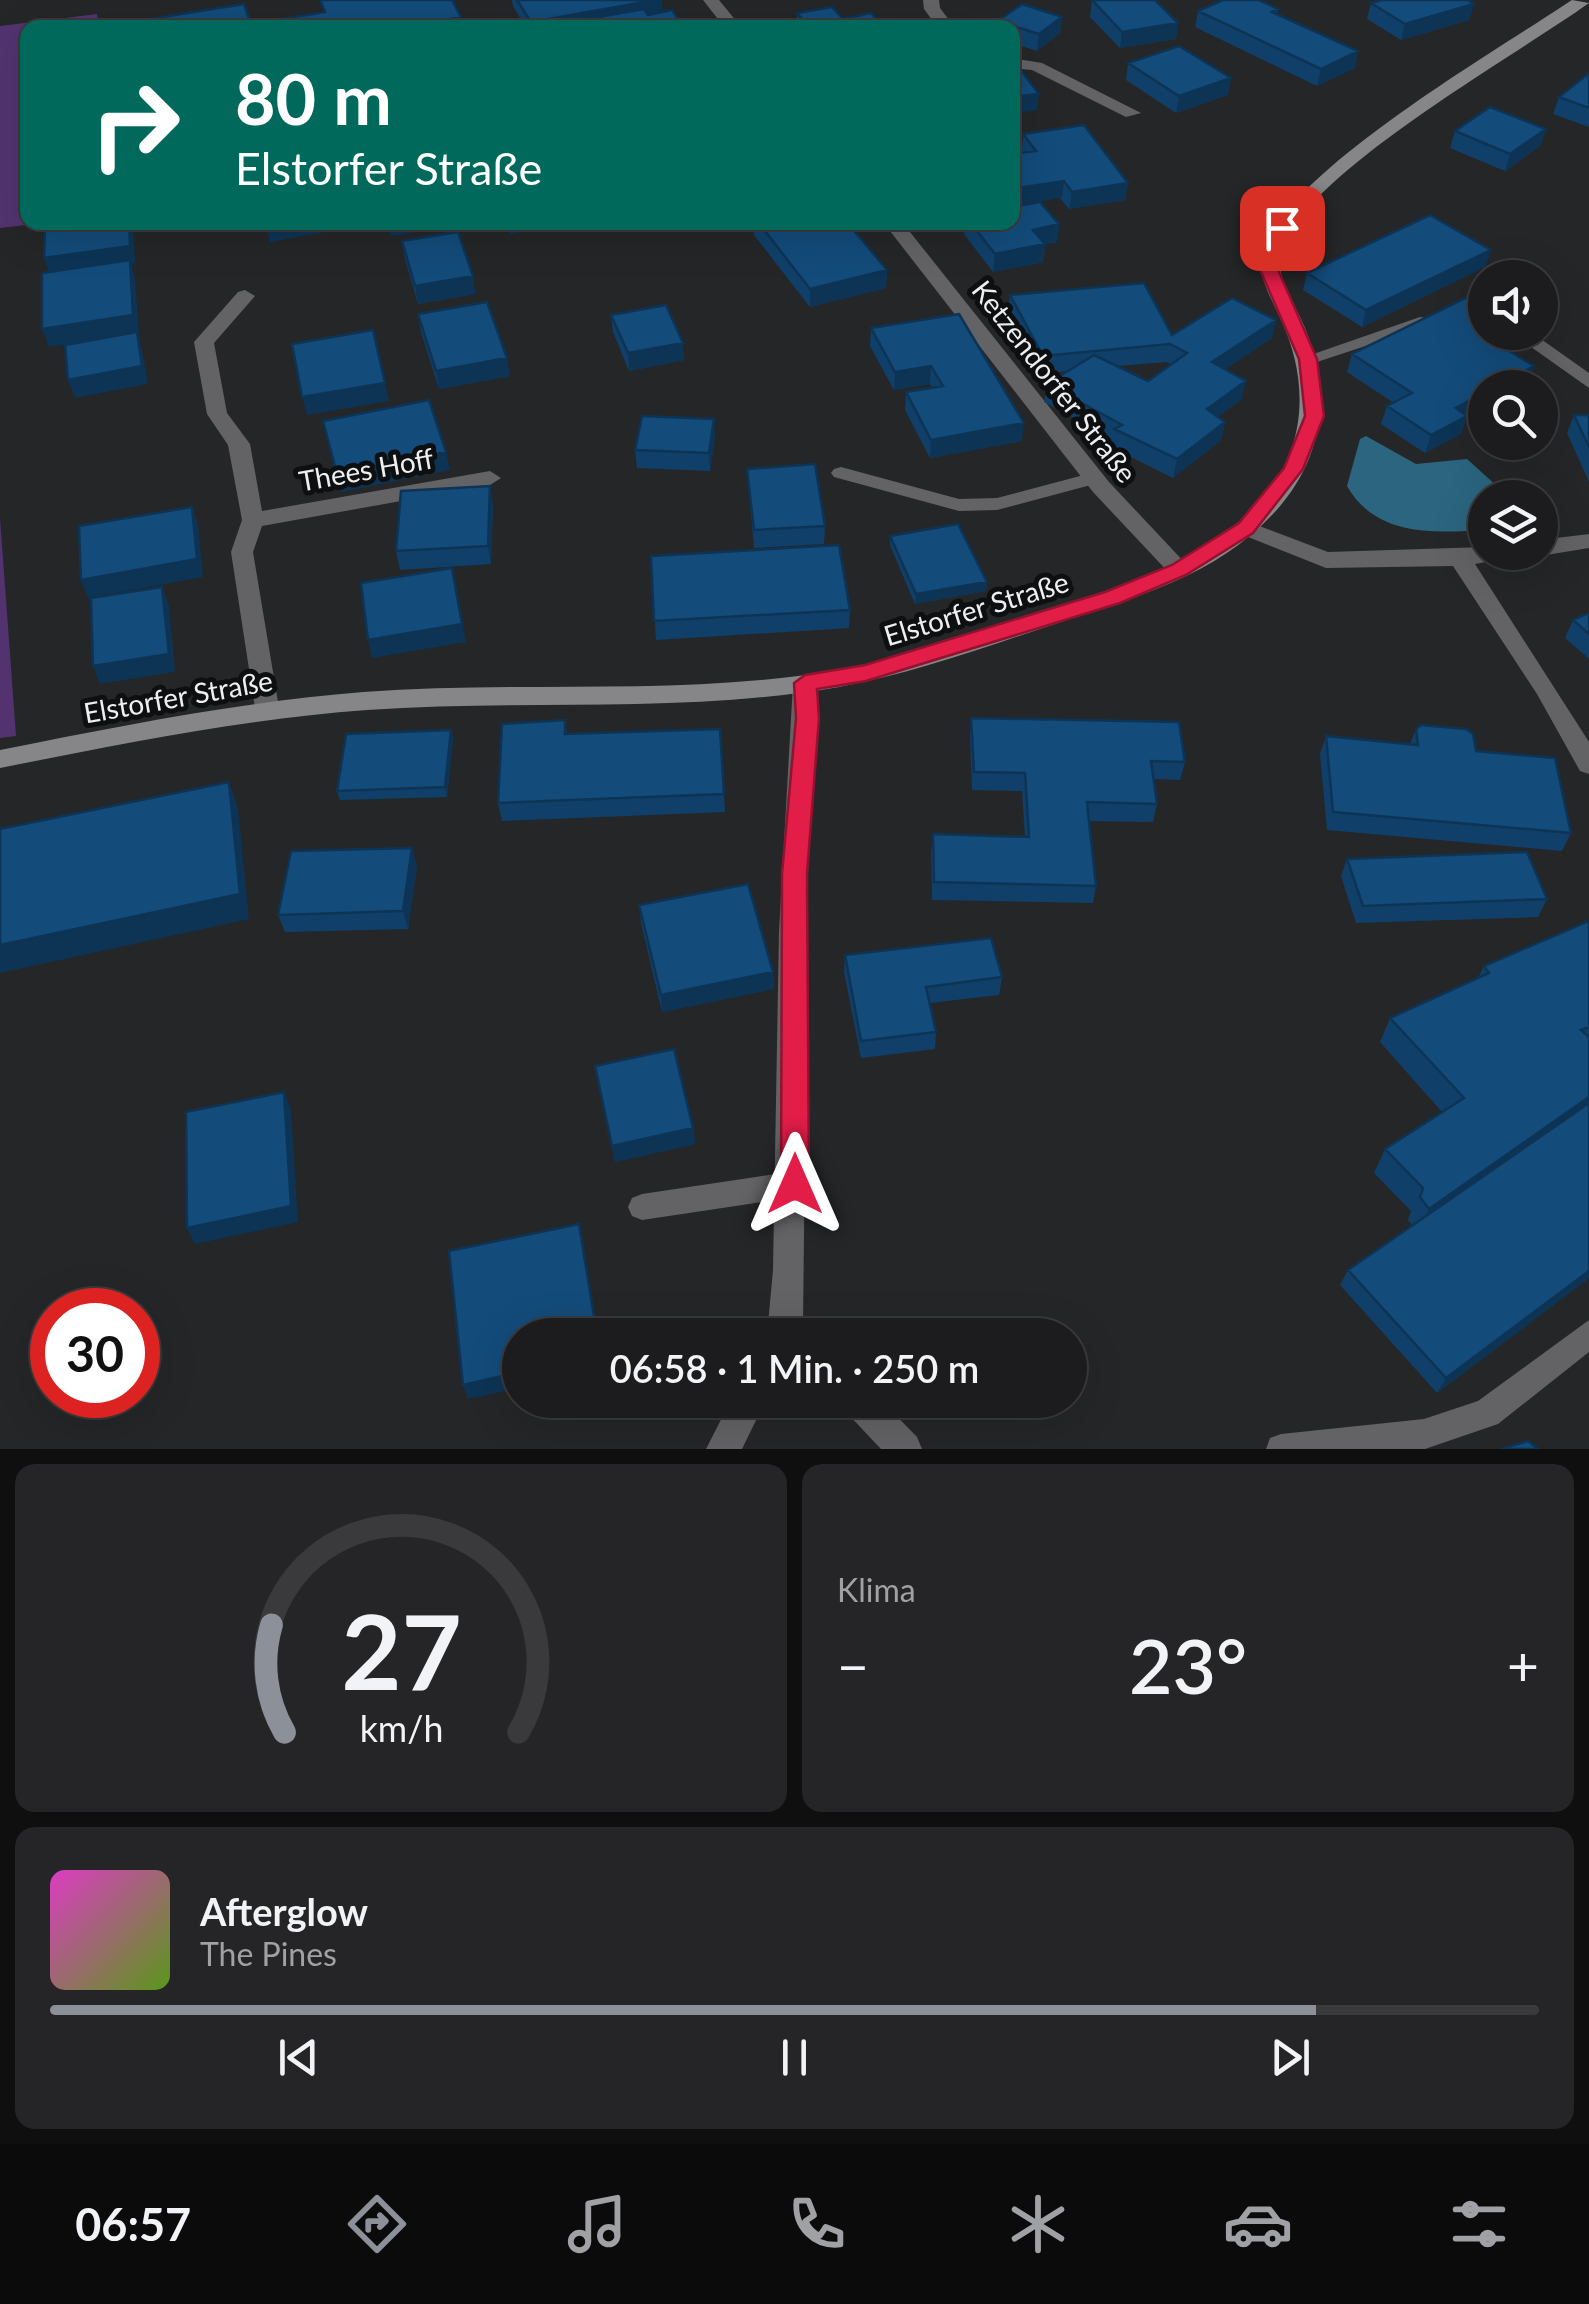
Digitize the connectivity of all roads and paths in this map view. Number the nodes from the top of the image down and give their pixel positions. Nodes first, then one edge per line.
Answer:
1 (711, 0) edge
2 (1583, 0) edge
3 (727, 20) edge
4 (1020, 64) edge
5 (1132, 114) dead end
6 (898, 230) edge
7 (245, 296) dead end
8 (1432, 317) edge
9 (1544, 350) edge
10 (1308, 359) junction
11 (1589, 382) edge
12 (841, 473) dead end
13 (490, 478) dead end
14 (1095, 478) junction
15 (253, 520) junction
16 (1246, 528) junction
17 (1589, 541) edge
18 (1558, 545) edge
19 (1468, 557) edge
20 (1460, 558) junction
21 (1179, 570) junction
22 (805, 683) junction
23 (267, 708) junction
24 (0, 759) edge
25 (1589, 764) edge
26 (795, 1184) junction
27 (642, 1207) dead end
28 (789, 1318) edge
29 (1589, 1334) edge
30 (739, 1418) edge
31 (875, 1418) edge
32 (723, 1449) edge
33 (904, 1449) edge
34 (1281, 1449) edge

1 - 3 street
2 - 10 main road, Elstorfer Straße
4 - 5 street
6 - 14 street, Ketzendorfer Straße
7 - 15 street
8 - 10 lane
9 - 11 lane
10 - 16 main road, Elstorfer Straße
12 - 14 lane
13 - 15 street, Thees Hoff
14 - 21 street, Ketzendorfer Straße
15 - 23 street
16 - 20 street
16 - 21 main road, Elstorfer Straße
17 - 18 street
19 - 20 street
20 - 25 street
21 - 22 main road, Elstorfer Straße
22 - 23 main road, Elstorfer Straße
22 - 26 street
23 - 24 main road, Elstorfer Straße
26 - 27 lane
26 - 28 street
29 - 34 lane
30 - 32 street
31 - 33 street

